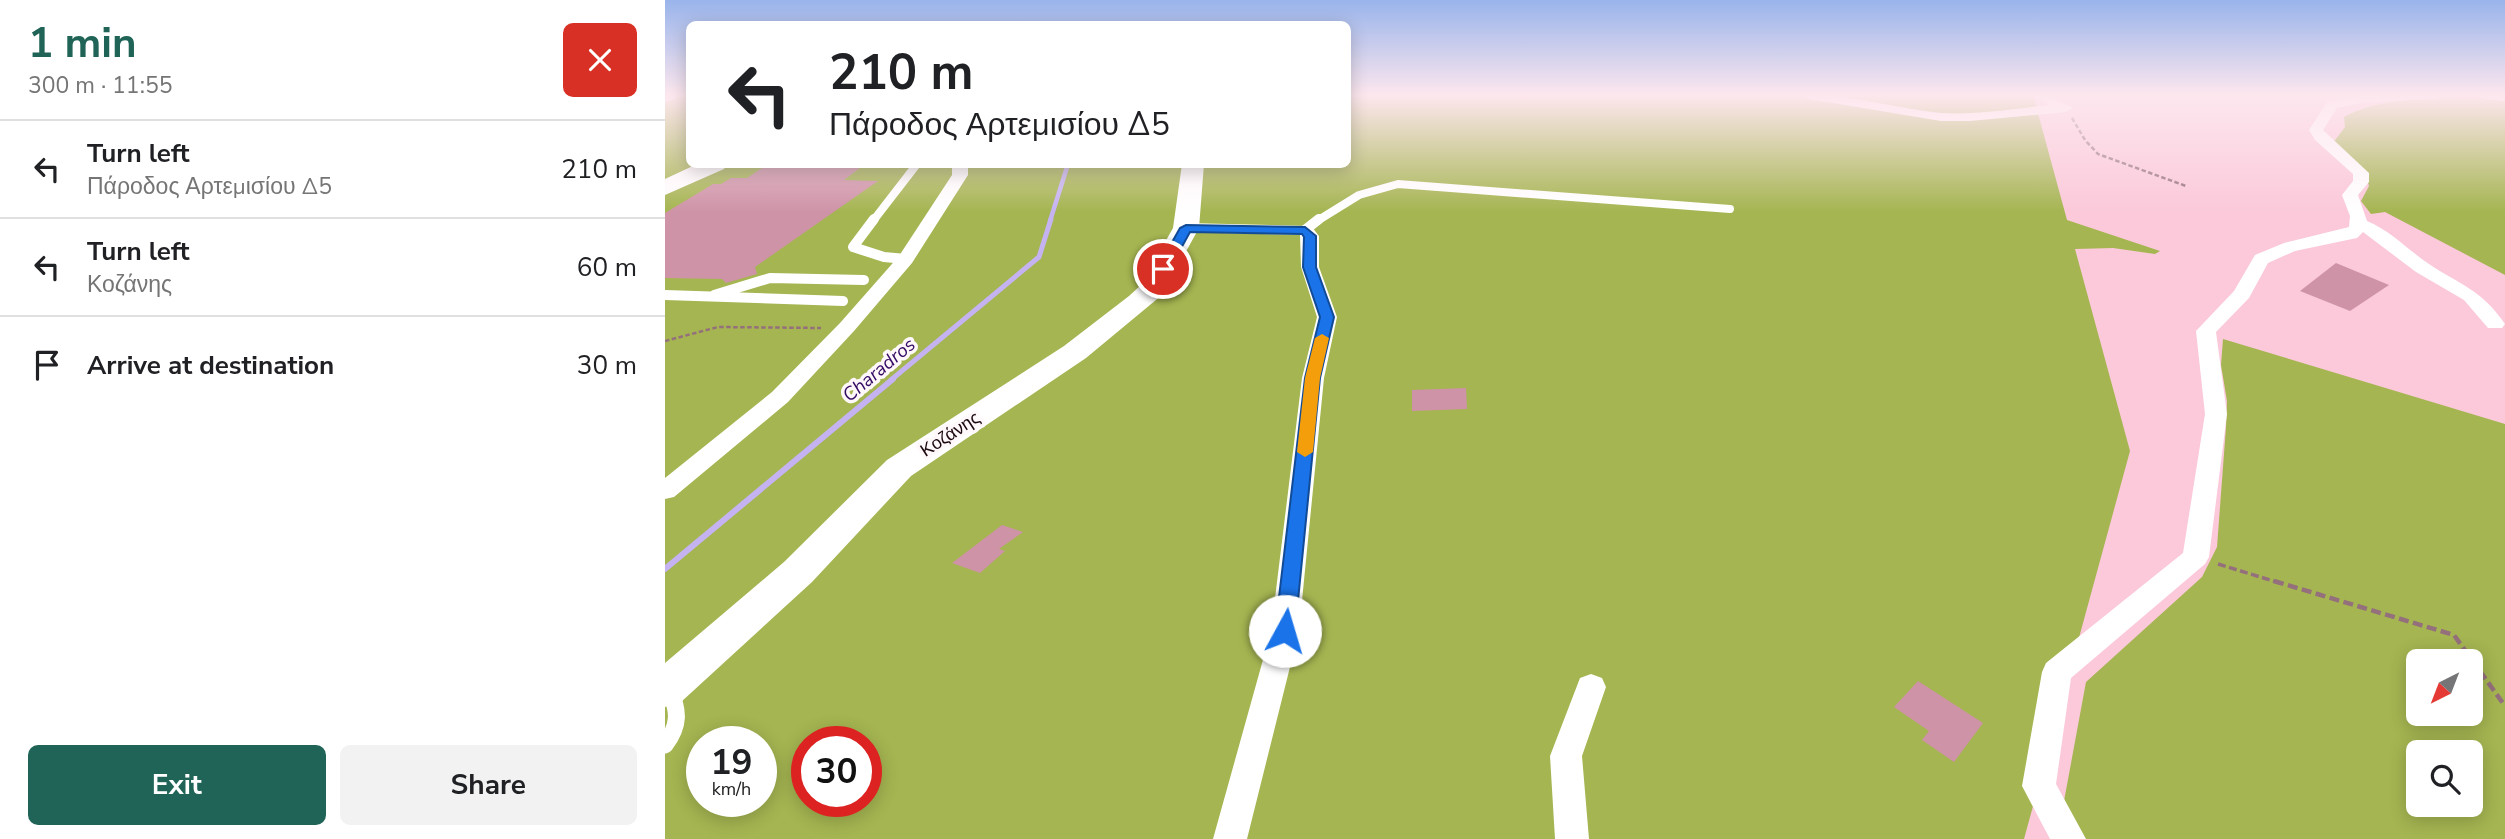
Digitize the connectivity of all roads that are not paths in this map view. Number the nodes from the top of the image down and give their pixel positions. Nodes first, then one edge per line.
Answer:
1 (2318, 134) edge
2 (708, 168) edge
3 (914, 168) edge
4 (960, 168) edge
5 (1193, 168) edge
6 (665, 188) edge
7 (1730, 209) dead end
8 (2360, 224) junction
9 (1186, 228) junction
10 (1305, 230) junction
11 (907, 259) junction
12 (864, 280) dead end
13 (665, 295) edge
14 (703, 298) junction
15 (843, 302) dead end
16 (2495, 324) dead end
17 (665, 491) edge
18 (666, 688) edge
19 (1591, 688) dead end
20 (665, 745) edge
21 (1230, 839) edge
22 (1572, 839) edge
23 (2069, 839) edge

1 - 8 street
2 - 6 street
3 - 11 lane
4 - 11 street
5 - 9 street, Κοζάνης
7 - 10 lane
8 - 16 street
8 - 23 street
9 - 10 street
9 - 18 street, Κοζάνης
10 - 21 street
11 - 17 street
12 - 14 lane
13 - 14 lane
14 - 15 lane
18 - 20 lane
19 - 22 street

